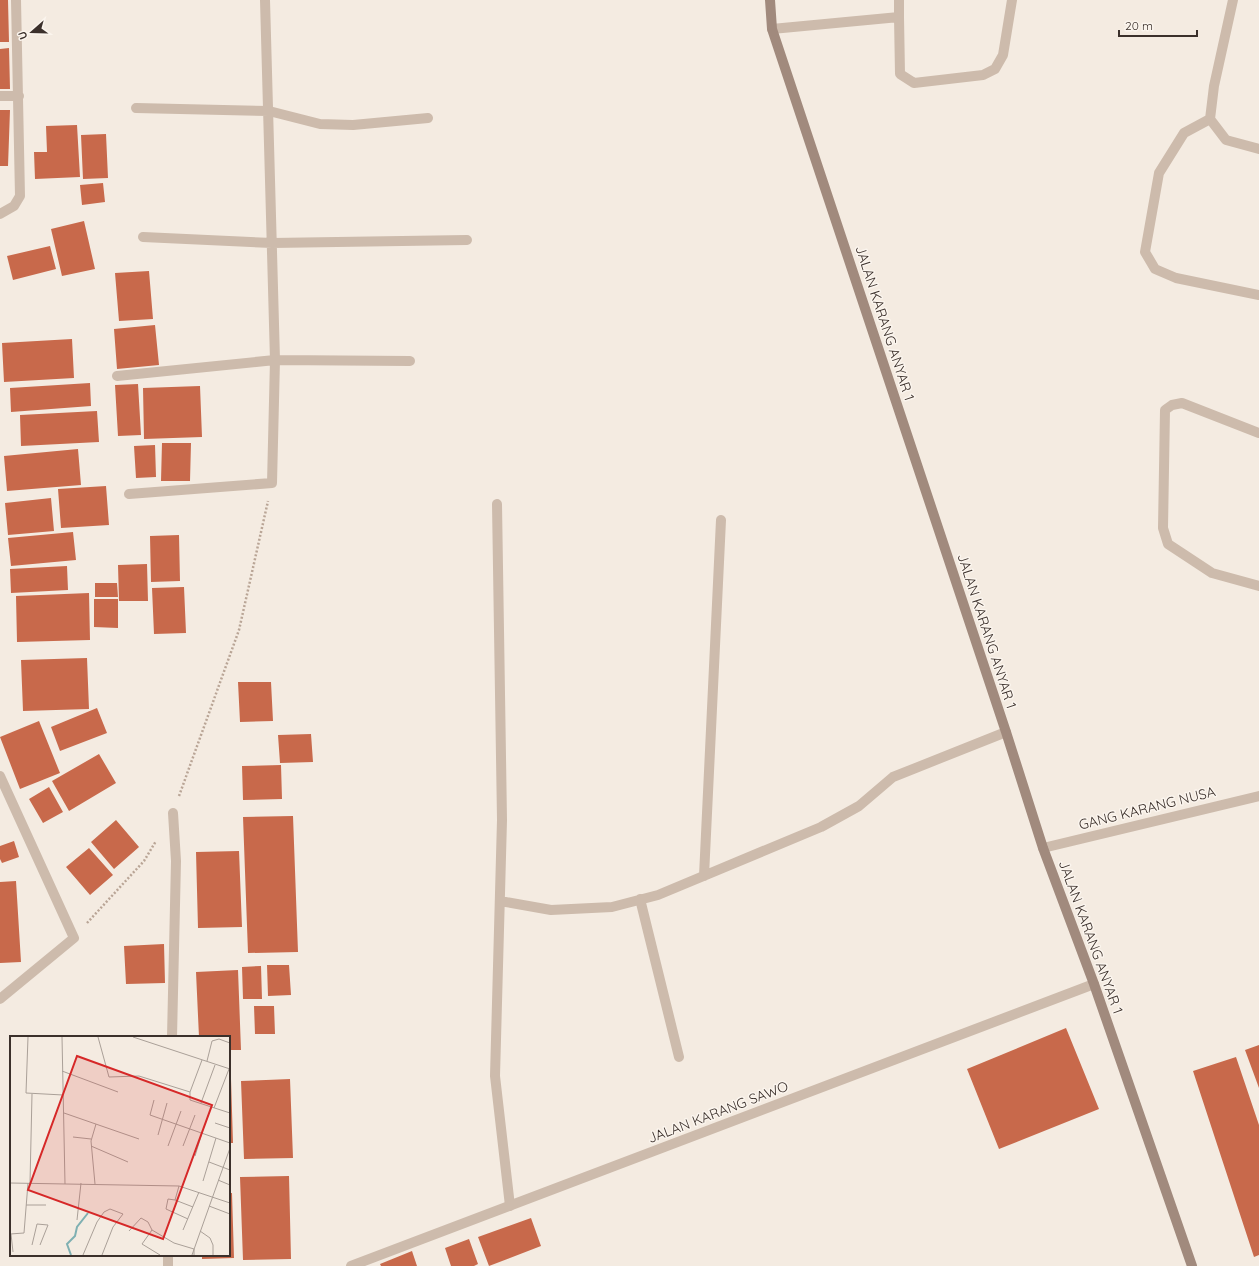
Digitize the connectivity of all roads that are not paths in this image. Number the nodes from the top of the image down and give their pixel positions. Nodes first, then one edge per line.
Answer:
1 (16, 0) edge
2 (265, 0) edge
3 (770, 0) edge
4 (900, 0) edge
5 (1012, 0) edge
6 (1233, 0) edge
7 (899, 17) junction
8 (772, 30) junction
9 (0, 96) edge
10 (19, 96) junction
11 (136, 108) dead end
12 (268, 111) junction
13 (428, 118) dead end
14 (1210, 119) junction
15 (1259, 149) edge
16 (0, 214) edge
17 (144, 237) dead end
18 (467, 240) dead end
19 (272, 243) junction
20 (1259, 295) edge
21 (275, 360) junction
22 (410, 361) dead end
23 (117, 376) dead end
24 (1259, 433) edge
25 (129, 494) dead end
26 (497, 504) dead end
27 (721, 520) dead end
28 (1259, 586) edge
29 (1006, 732) junction
30 (0, 776) edge
31 (1259, 796) edge
32 (174, 812) road end
33 (1042, 848) junction
34 (704, 876) junction
35 (640, 900) junction
36 (500, 901) junction
37 (1094, 984) junction
38 (0, 999) edge
39 (172, 1036) edge
40 (679, 1057) dead end
41 (510, 1206) junction
42 (361, 1264) edge
43 (351, 1266) edge
44 (1192, 1266) edge

1 - 10 street
2 - 12 street
3 - 8 main road, JALAN KARANG ANYAR 1
4 - 7 street
5 - 7 street
6 - 14 street
7 - 8 street
8 - 29 main road, JALAN KARANG ANYAR 1
9 - 10 street
10 - 16 street
11 - 12 street
12 - 13 street
12 - 19 street
14 - 15 street
14 - 20 street
17 - 19 street
18 - 19 street
19 - 21 street
21 - 22 street
21 - 23 street
21 - 25 street
24 - 28 street
26 - 36 street
27 - 34 street
29 - 33 main road, JALAN KARANG ANYAR 1
29 - 34 street
30 - 38 street
31 - 33 street, GANG KARANG NUSA
32 - 39 street
33 - 37 main road, JALAN KARANG ANYAR 1
34 - 35 street
35 - 36 street
35 - 40 street
36 - 41 street
37 - 41 street, JALAN KARANG SAWO
37 - 44 main road, JALAN KARANG ANYAR 1
41 - 42 street, JALAN KARANG SAWO
42 - 43 street, JALAN KARANG SAWO

